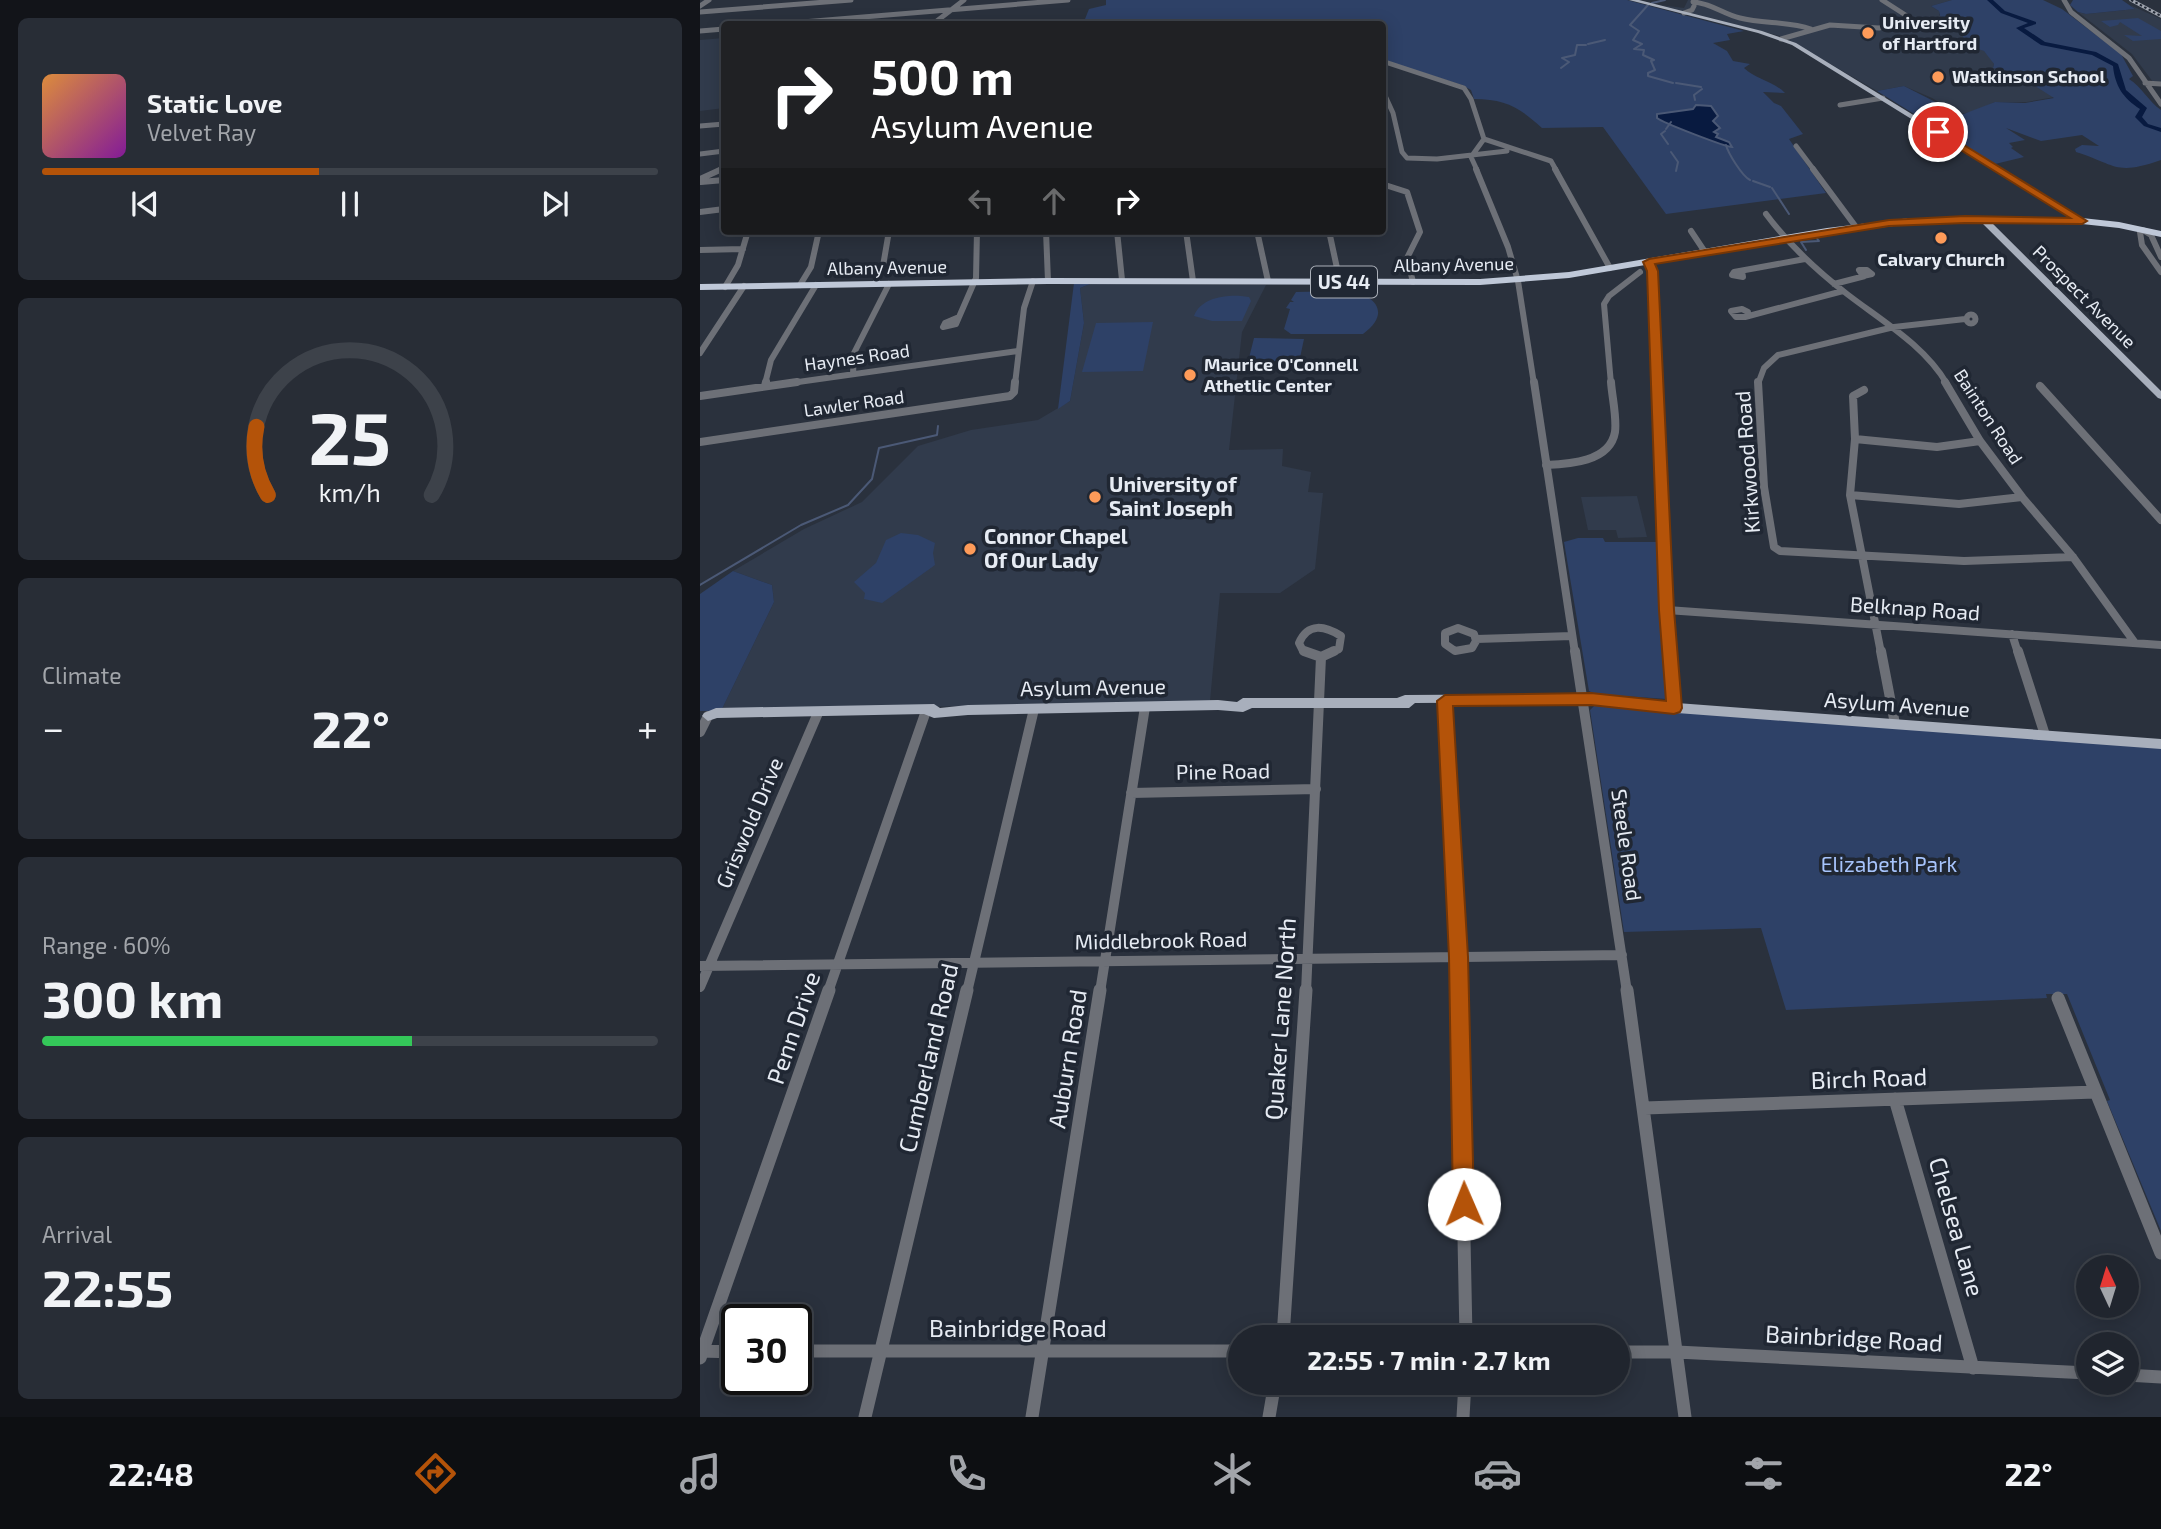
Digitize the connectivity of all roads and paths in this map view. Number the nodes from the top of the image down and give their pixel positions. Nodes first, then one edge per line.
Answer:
1 (709, 0) edge
2 (851, 0) edge
3 (964, 0) edge
4 (1069, 0) edge
5 (1632, 0) edge
6 (1882, 0) edge
7 (2064, 0) edge
8 (1693, 2) edge
9 (700, 6) edge
10 (951, 10) junction
11 (700, 12) edge
12 (1688, 14) junction
13 (815, 21) edge
14 (937, 21) edge
15 (721, 29) edge
16 (1811, 29) junction
17 (700, 31) edge
18 (1781, 38) junction
19 (1386, 63) edge
20 (2145, 83) junction
21 (2161, 84) edge
22 (1386, 98) edge
23 (1883, 98) junction
24 (2161, 104) edge
25 (1840, 105) dead end
26 (721, 124) edge
27 (700, 126) edge
28 (1484, 139) junction
29 (1796, 146) dead end
30 (721, 151) edge
31 (1518, 151) junction
32 (700, 154) edge
33 (1472, 155) junction
34 (721, 170) edge
35 (721, 180) edge
36 (700, 181) edge
37 (1386, 185) edge
38 (721, 209) edge
39 (700, 212) edge
40 (1766, 214) dead end
41 (1984, 219) junction
42 (2082, 221) junction
43 (1856, 227) junction
44 (2143, 230) junction
45 (1691, 231) dead end
46 (2161, 234) edge
47 (747, 235) edge
48 (818, 235) edge
49 (888, 235) edge
50 (977, 235) edge
51 (1046, 235) edge
52 (1117, 235) edge
53 (1187, 235) edge
54 (1258, 235) edge
55 (1330, 235) edge
56 (1784, 238) junction
57 (743, 249) junction
58 (700, 250) edge
59 (1705, 252) junction
60 (2161, 257) edge
61 (1805, 259) junction
62 (1649, 262) junction
63 (1610, 268) junction
64 (1742, 271) dead end
65 (1640, 272) dead end
66 (2161, 272) edge
67 (1866, 276) dead end
68 (1033, 281) junction
69 (1048, 281) junction
70 (1122, 281) junction
71 (1193, 281) junction
72 (1518, 281) junction
73 (973, 282) junction
74 (1268, 282) junction
75 (1340, 282) junction
76 (1413, 282) junction
77 (875, 284) junction
78 (889, 284) junction
79 (1834, 284) junction
80 (800, 285) junction
81 (816, 285) junction
82 (725, 286) junction
83 (744, 286) junction
84 (700, 287) edge
85 (1843, 291) junction
86 (1748, 316) dead end
87 (959, 317) dead end
88 (1965, 319) dead end
89 (1890, 327) junction
90 (1018, 351) junction
91 (700, 352) edge
92 (853, 374) junction
93 (765, 386) junction
94 (2040, 386) dead end
95 (1864, 390) dead end
96 (700, 396) edge
97 (2161, 396) edge
98 (1855, 439) junction
99 (1980, 441) junction
100 (700, 442) edge
101 (1546, 465) junction
102 (1850, 495) junction
103 (2022, 497) junction
104 (2161, 520) edge
105 (1861, 557) junction
106 (2073, 557) junction
107 (1667, 610) junction
108 (1875, 623) junction
109 (2012, 634) junction
110 (1573, 636) junction
111 (1476, 639) dead end
112 (2135, 643) junction
113 (2161, 645) edge
114 (1321, 657) junction
115 (1583, 699) junction
116 (1441, 701) junction
117 (1320, 703) junction
118 (1674, 705) junction
119 (1145, 707) junction
120 (1034, 709) junction
121 (928, 711) junction
122 (818, 713) junction
123 (704, 716) edge
124 (1894, 722) junction
125 (700, 732) edge
126 (2044, 733) junction
127 (2161, 742) edge
128 (1316, 789) junction
129 (1131, 793) junction
130 (1622, 955) junction
131 (1458, 957) junction
132 (1308, 958) junction
133 (974, 962) junction
134 (1105, 962) junction
135 (838, 965) junction
136 (705, 966) edge
137 (700, 987) edge
138 (2058, 998) dead end
139 (2095, 1092) junction
140 (1895, 1099) junction
141 (1645, 1108) junction
142 (2161, 1253) edge
143 (1284, 1325) edge
144 (1466, 1325) edge
145 (881, 1351) junction
146 (1042, 1351) junction
147 (812, 1352) edge
148 (1228, 1352) edge
149 (1630, 1352) edge
150 (1677, 1352) junction
151 (721, 1353) edge
152 (701, 1354) edge
153 (1973, 1368) junction
154 (2076, 1372) edge
155 (2139, 1376) edge
156 (2161, 1377) edge
157 (1273, 1395) edge
158 (1464, 1395) edge
159 (865, 1417) edge
160 (1032, 1417) edge
161 (1269, 1417) edge
162 (1463, 1417) edge
163 (1685, 1417) edge

1 - 9 street
2 - 11 street
3 - 10 street
4 - 10 street
5 - 12 main road
6 - 16 street
7 - 20 street
8 - 12 street
8 - 16 street
10 - 13 street
10 - 14 street
12 - 18 main road
15 - 17 street
16 - 18 street
18 - 23 main road
19 - 28 street
20 - 21 street
20 - 24 street
22 - 33 street
23 - 25 street
23 - 42 main road
26 - 27 street
28 - 31 street
28 - 33 street
29 - 43 street
30 - 32 street
31 - 33 street
31 - 63 street
33 - 72 street, Steele Road
34 - 36 street
35 - 36 street
37 - 76 street
38 - 39 street
40 - 56 street, Bainton Road
41 - 42 highway, Albany Avenue / US 44
41 - 43 highway, Albany Avenue / US 44
41 - 97 main road, Prospect Avenue
42 - 44 highway, Albany Avenue / US 44
43 - 56 highway, Albany Avenue / US 44
44 - 46 highway, Albany Avenue / US 44
44 - 60 street
44 - 66 street
45 - 59 street
47 - 57 street
48 - 80 street
49 - 77 street
50 - 73 street
51 - 69 street
52 - 70 street
53 - 71 street
54 - 74 street
55 - 75 street
56 - 59 highway, Albany Avenue / US 44
56 - 61 street, Bainton Road
57 - 58 street
57 - 82 street
59 - 62 highway, Albany Avenue / US 44
61 - 64 street
61 - 79 street, Bainton Road
62 - 63 highway, Albany Avenue / US 44
62 - 107 street
63 - 72 highway, Albany Avenue / US 44
65 - 101 street
67 - 79 street
68 - 69 highway, Albany Avenue / US 44
68 - 73 highway, Albany Avenue / US 44
68 - 90 street
69 - 70 highway, Albany Avenue / US 44
70 - 71 highway, Albany Avenue / US 44
71 - 74 highway, Albany Avenue / US 44
72 - 76 highway, Albany Avenue / US 44
72 - 101 street, Steele Road
73 - 78 highway, Albany Avenue / US 44
73 - 87 street
74 - 75 highway, Albany Avenue / US 44
75 - 76 highway, Albany Avenue / US 44
77 - 78 highway, Albany Avenue / US 44
77 - 81 highway, Albany Avenue / US 44
78 - 92 street
79 - 85 street, Bainton Road
80 - 81 highway, Albany Avenue / US 44
80 - 83 highway, Albany Avenue / US 44
81 - 93 street
82 - 83 highway, Albany Avenue / US 44
82 - 84 highway, Albany Avenue / US 44
83 - 91 street
85 - 86 street
85 - 89 street, Bainton Road
88 - 89 street, Kirkwood Road
89 - 99 street, Bainton Road
89 - 105 street, Kirkwood Road
90 - 92 street, Haynes Road
90 - 100 street, Lawler Road
92 - 93 street, Haynes Road
93 - 96 street, Haynes Road
94 - 104 street
95 - 98 street
98 - 99 street
98 - 102 street
99 - 103 street, Bainton Road
101 - 110 street, Steele Road
102 - 103 street
102 - 105 street
103 - 106 street, Bainton Road
105 - 106 street, Kirkwood Road
105 - 108 street
106 - 112 street, Bainton Road
107 - 108 street, Belknap Road
107 - 118 street
108 - 109 street, Belknap Road
108 - 124 street
109 - 112 street, Belknap Road
109 - 126 street
110 - 111 street
110 - 115 street, Steele Road
112 - 113 street, Belknap Road
114 - 114 street
114 - 117 street, Quaker Lane North
115 - 116 main road, Asylum Avenue
115 - 118 main road, Asylum Avenue
115 - 130 street, Steele Road
116 - 117 main road, Asylum Avenue
116 - 131 street
117 - 119 main road, Asylum Avenue
117 - 128 street, Quaker Lane North
118 - 124 main road, Asylum Avenue
119 - 120 main road, Asylum Avenue
119 - 129 street, Auburn Road
120 - 121 main road, Asylum Avenue
120 - 133 street, Cumberland Road
121 - 122 main road, Asylum Avenue
121 - 135 street, Penn Drive
122 - 123 main road, Asylum Avenue
122 - 136 street, Griswold Drive
123 - 125 street
124 - 126 main road, Asylum Avenue
126 - 127 main road, Asylum Avenue
128 - 129 street, Pine Road
128 - 132 street, Quaker Lane North
129 - 134 street, Auburn Road
130 - 131 street, Middlebrook Road
130 - 141 street, Steele Road
131 - 132 street, Middlebrook Road
131 - 144 street
132 - 134 street, Middlebrook Road
132 - 143 street, Quaker Lane North
133 - 134 street, Middlebrook Road
133 - 135 street, Middlebrook Road
133 - 145 street, Cumberland Road
134 - 146 street, Auburn Road
135 - 136 street, Middlebrook Road
135 - 152 street, Penn Drive
136 - 137 street, Griswold Drive
138 - 139 street
139 - 140 street, Birch Road
139 - 142 street
140 - 141 street, Birch Road
140 - 153 street, Chelsea Lane
141 - 150 street, Steele Road
145 - 146 street, Bainbridge Road
145 - 147 street, Bainbridge Road
145 - 159 street, Cumberland Road
146 - 148 street, Bainbridge Road
146 - 160 street, Auburn Road
149 - 150 street, Bainbridge Road
150 - 153 street, Bainbridge Road
150 - 163 street, Steele Road
151 - 152 street
153 - 154 street, Bainbridge Road
155 - 156 street
157 - 161 street
158 - 162 street

